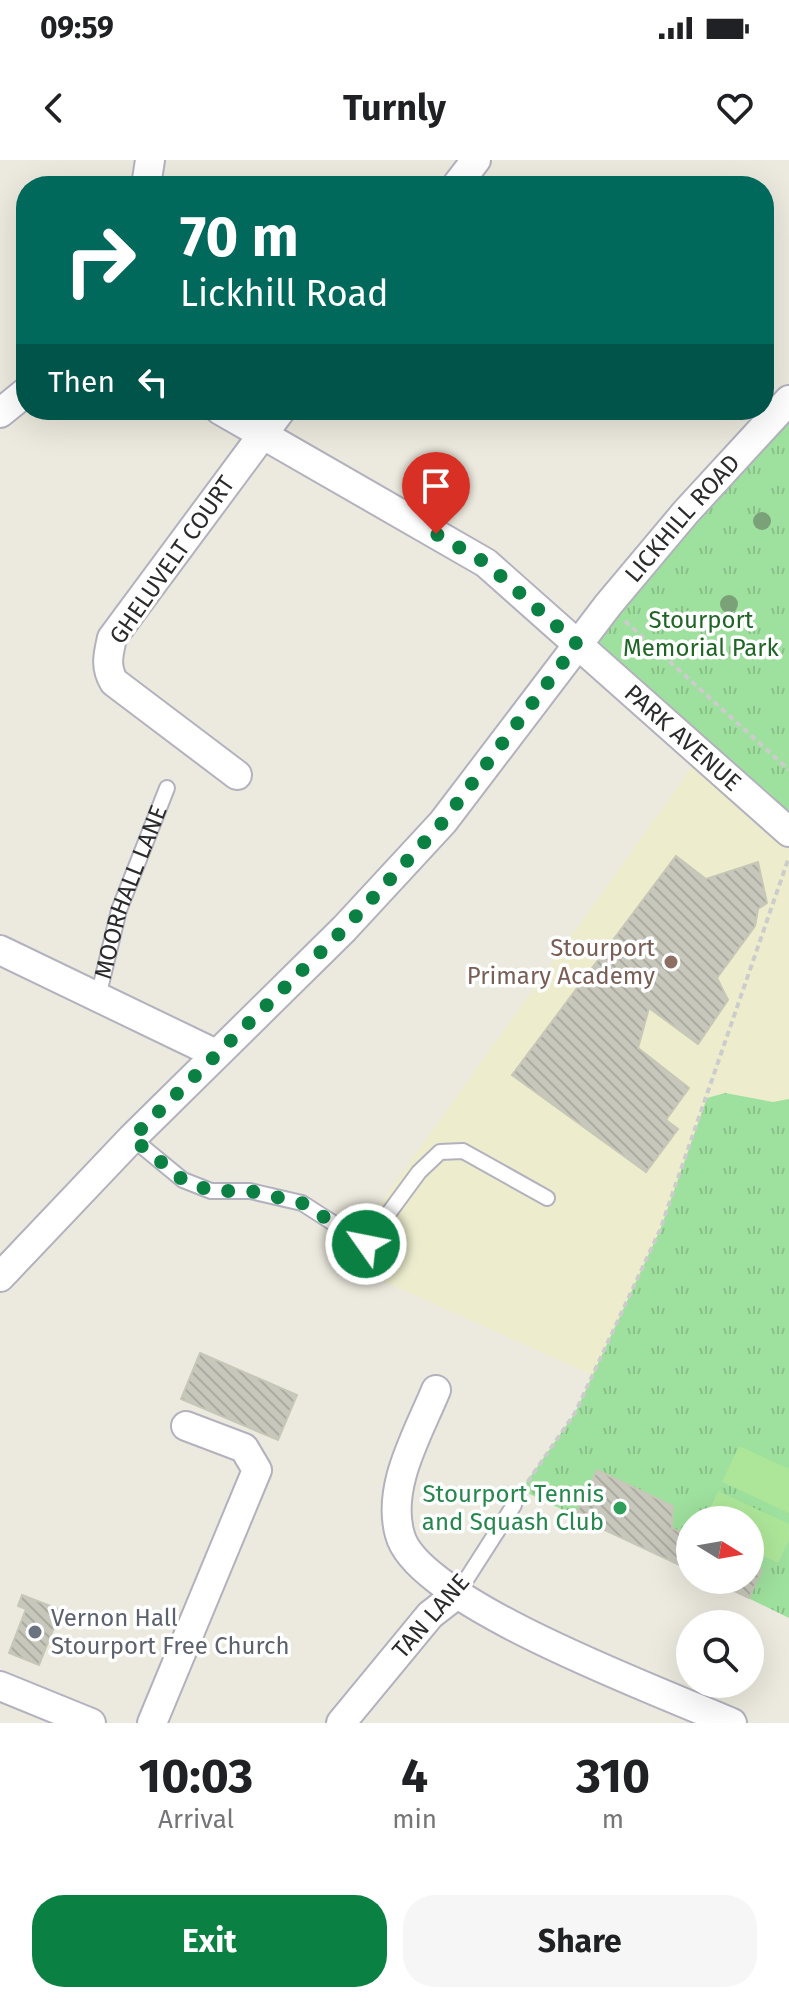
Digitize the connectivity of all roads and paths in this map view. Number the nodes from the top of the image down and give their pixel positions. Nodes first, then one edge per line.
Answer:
1 (476, 160) edge
2 (464, 176) edge
3 (16, 400) edge
4 (789, 400) edge
5 (0, 413) edge
6 (774, 416) edge
7 (238, 420) edge
8 (273, 420) edge
9 (771, 420) edge
10 (262, 434) junction
11 (608, 605) junction
12 (577, 644) junction
13 (789, 770) edge
14 (237, 775) dead end
15 (167, 788) dead end
16 (789, 832) edge
17 (789, 857) edge
18 (0, 950) edge
19 (98, 997) junction
20 (216, 1054) junction
21 (132, 1138) junction
22 (547, 1198) dead end
23 (0, 1277) edge
24 (436, 1390) dead end
25 (186, 1426) dead end
26 (514, 1505) joint
27 (457, 1594) junction
28 (0, 1686) edge
29 (91, 1723) edge
30 (152, 1723) edge
31 (341, 1723) edge
32 (732, 1723) edge

1 - 2 street
3 - 5 street
4 - 6 street, LICKHILL ROAD
7 - 10 street, PARK AVENUE
8 - 10 street, GHELUVELT COURT
9 - 11 street, LICKHILL ROAD
10 - 12 street, PARK AVENUE
10 - 14 street, GHELUVELT COURT
11 - 12 street, LICKHILL ROAD
11 - 13 path
12 - 16 street, PARK AVENUE
12 - 20 street, LICKHILL ROAD
15 - 19 lane, MOORHALL LANE
17 - 26 path
18 - 19 street, MOORHALL LANE
19 - 20 street, MOORHALL LANE
20 - 21 street, LICKHILL ROAD
21 - 22 lane
21 - 23 street, LICKHILL ROAD
24 - 27 street
25 - 30 street
26 - 27 lane, TAN LANE
27 - 31 street, TAN LANE
27 - 32 street
28 - 29 street

